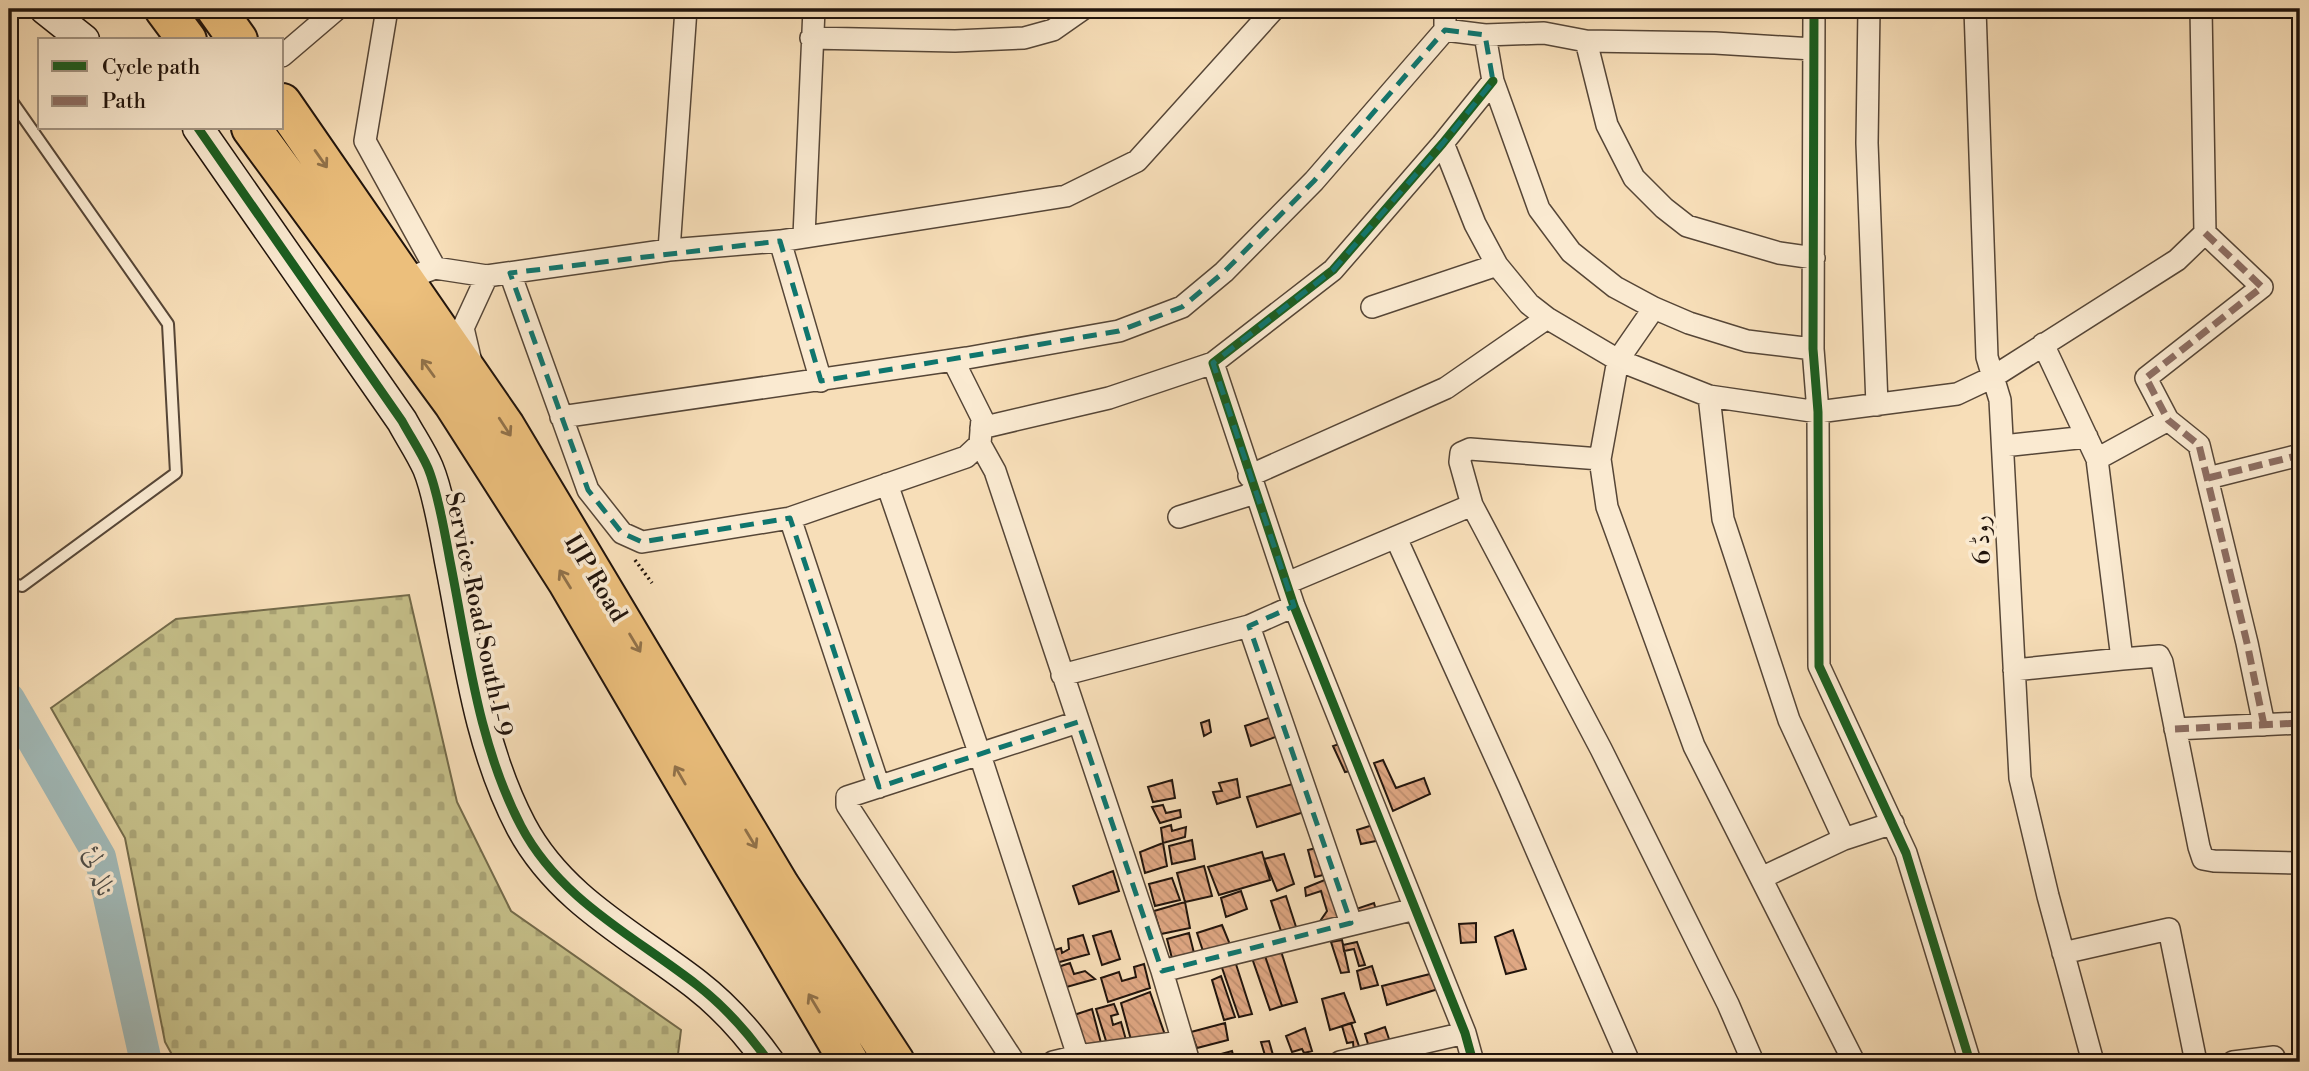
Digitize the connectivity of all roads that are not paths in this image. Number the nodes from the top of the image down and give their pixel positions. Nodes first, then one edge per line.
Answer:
1 (46, 9) edge
2 (164, 9) edge
3 (216, 9) edge
4 (337, 9) edge
5 (387, 9) edge
6 (685, 9) edge
7 (814, 9) edge
8 (1083, 9) edge
9 (1274, 9) edge
10 (1445, 9) edge
11 (1814, 9) edge
12 (1869, 9) edge
13 (1975, 9) edge
14 (2202, 9) edge
15 (1444, 30) junction
16 (1485, 35) junction
17 (82, 38) edge
18 (186, 38) edge
19 (237, 38) edge
20 (811, 38) junction
21 (1586, 41) junction
22 (1813, 49) junction
23 (284, 54) edge
24 (1493, 81) junction
25 (9, 97) edge
26 (284, 105) edge
27 (199, 130) edge
28 (252, 130) edge
29 (1443, 143) junction
30 (2204, 233) junction
31 (804, 236) junction
32 (780, 240) junction
33 (669, 250) junction
34 (1814, 258) junction
35 (1497, 265) junction
36 (510, 273) junction
37 (420, 274) junction
38 (487, 276) junction
39 (1372, 307) dead end
40 (1654, 308) junction
41 (1547, 317) junction
42 (2043, 344) junction
43 (1813, 349) junction
44 (953, 360) junction
45 (1618, 360) junction
46 (1213, 363) junction
47 (1993, 377) junction
48 (821, 381) junction
49 (477, 386) junction
50 (1709, 396) junction
51 (1877, 405) junction
52 (1818, 412) junction
53 (561, 417) junction
54 (2168, 420) junction
55 (981, 436) junction
56 (2087, 437) junction
57 (2003, 446) junction
58 (2300, 455) edge
59 (1600, 459) junction
60 (2098, 459) junction
61 (2208, 478) junction
62 (887, 484) junction
63 (1252, 484) junction
64 (1472, 505) junction
65 (1179, 517) dead end
66 (790, 518) junction
67 (1396, 538) junction
68 (9, 583) edge
69 (1287, 583) junction
70 (1294, 606) junction
71 (1249, 626) junction
72 (2122, 659) junction
73 (2014, 670) junction
74 (1062, 675) junction
75 (657, 707) junction
76 (1078, 722) junction
77 (2300, 723) edge
78 (2264, 725) junction
79 (2175, 729) junction
80 (980, 755) junction
81 (879, 787) junction
82 (1893, 823) junction
83 (1844, 839) junction
84 (2300, 863) edge
85 (1761, 878) junction
86 (1415, 909) junction
87 (1352, 923) junction
88 (2063, 953) junction
89 (1161, 971) junction
90 (1465, 1033) junction
91 (1181, 1042) junction
92 (1078, 1056) junction
93 (769, 1062) edge
94 (849, 1062) edge
95 (895, 1062) edge
96 (1014, 1062) edge
97 (1053, 1062) edge
98 (1189, 1062) edge
99 (1340, 1062) edge
100 (1473, 1062) edge
101 (1629, 1062) edge
102 (1753, 1062) edge
103 (1854, 1062) edge
104 (1970, 1062) edge
105 (2093, 1062) edge
106 (2196, 1062) edge
107 (2233, 1062) edge
108 (2275, 1062) edge

1 - 17 street
2 - 18 highway
3 - 19 highway
4 - 23 street
5 - 37 street
6 - 33 street
7 - 20 street
8 - 20 street
9 - 31 street
10 - 15 street
11 - 22 street
12 - 51 street
13 - 47 street, روڈ 6
14 - 30 street
15 - 16 street
15 - 44 street
16 - 21 street
16 - 24 street
20 - 31 street
21 - 22 street
21 - 34 street
22 - 34 street
24 - 29 street
24 - 40 street
25 - 68 lane
26 -> 37 highway, IJP Road
27 - 93 street, Service Road South I-9
75 -> 28 highway, IJP Road
29 - 35 street
29 - 46 street
30 - 42 street
30 - 54 street
31 - 32 street
32 - 33 street
32 - 48 street
33 - 36 street
34 - 43 street
35 - 39 street
35 - 41 street
36 - 38 street
36 - 53 street
37 - 38 street
37 - 49 highway, IJP Road
38 - 49 street
40 - 43 street
40 - 45 street
41 - 45 street
41 - 63 street
42 - 47 street
42 - 56 street
43 - 52 street
44 - 48 street
44 - 55 street
45 - 50 street
45 - 59 street
46 - 55 street
46 - 63 street
47 - 51 street
47 - 57 street, روڈ 6
48 - 53 street
49 -> 75 highway, IJP Road
50 - 52 street
50 - 83 street
51 - 52 street
52 - 82 street
53 - 66 street
54 - 60 street
54 - 61 street
55 - 62 street
55 - 74 street
56 - 57 street
56 - 60 street
57 - 73 street, روڈ 6
58 - 61 street
59 - 64 street
59 - 85 street
60 - 72 street
61 - 78 street
62 - 66 street
62 - 80 street
63 - 65 street
63 - 69 street
64 - 67 street
64 - 102 street
66 - 81 street
67 - 69 street
67 - 101 street
69 - 70 street
70 - 71 street
70 - 86 street
71 - 74 street
71 - 87 street
72 - 73 street
72 - 79 street
73 - 88 street, روڈ 6
74 - 76 street
94 -> 75 highway, IJP Road
75 -> 95 highway, IJP Road
76 - 80 street
76 - 89 street
77 - 78 street
78 - 79 street
79 - 84 street
80 - 81 street
80 - 92 street
81 - 96 street
82 - 83 street
82 - 104 street
83 - 85 street
85 - 103 street
86 - 87 street
86 - 90 street
87 - 89 street
88 - 105 street, روڈ 6
88 - 106 street
89 - 91 street
90 - 99 street
90 - 100 street
91 - 92 street
91 - 98 street
92 - 97 street
107 - 108 street

